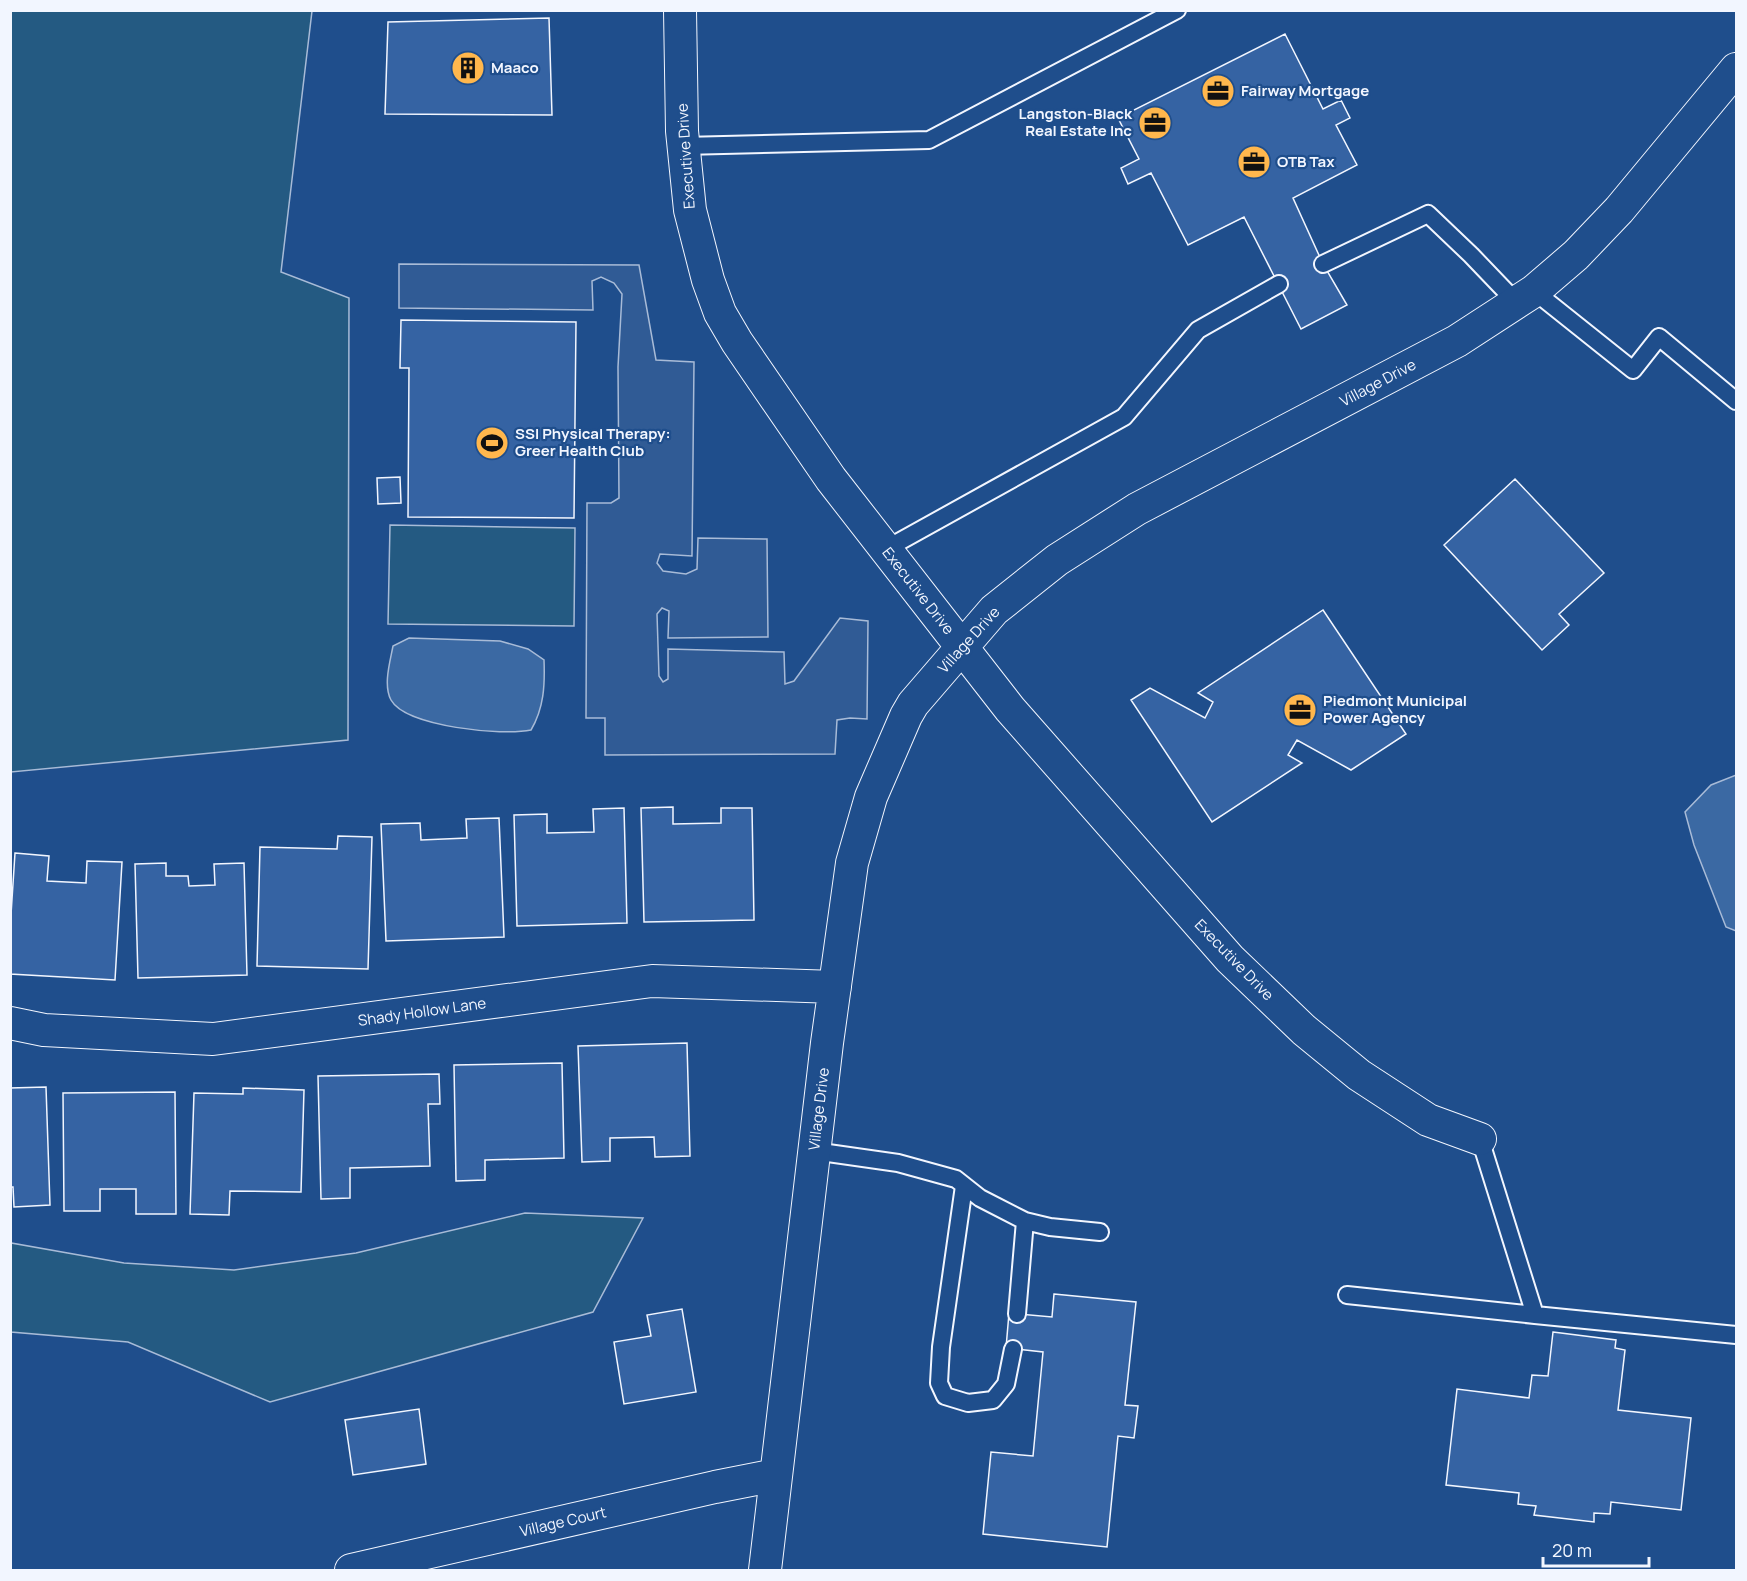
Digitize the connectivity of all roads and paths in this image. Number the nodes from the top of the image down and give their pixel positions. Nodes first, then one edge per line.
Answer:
1 (680, 10) edge
2 (1177, 10) edge
3 (1737, 69) edge
4 (683, 146) junction
5 (1323, 264) dead end
6 (1279, 284) dead end
7 (1525, 297) junction
8 (1737, 401) edge
9 (885, 549) junction
10 (961, 647) junction
11 (835, 987) junction
12 (10, 1023) edge
13 (1480, 1139) joint
14 (814, 1151) junction
15 (964, 1186) junction
16 (1025, 1221) junction
17 (1100, 1232) dead end
18 (1347, 1295) dead end
19 (1017, 1314) dead end
20 (1535, 1315) junction
21 (1737, 1335) edge
22 (1013, 1349) dead end
23 (776, 1475) junction
24 (351, 1570) edge
25 (765, 1570) edge

1 - 4 street, Executive Drive
2 - 4 lane
3 - 7 street, Village Drive
4 - 9 street, Executive Drive
5 - 7 lane
6 - 9 lane
7 - 8 lane
7 - 10 street, Village Drive
9 - 10 street, Executive Drive
10 - 11 street, Village Drive
10 - 13 street, Executive Drive
11 - 12 street, Shady Hollow Lane
11 - 14 street, Village Drive
13 - 20 lane
14 - 15 lane
14 - 23 street, Village Drive
15 - 16 lane
15 - 22 lane
16 - 17 lane
16 - 19 lane
18 - 20 lane
20 - 21 lane
23 - 24 street, Village Court
23 - 25 street, Village Drive

